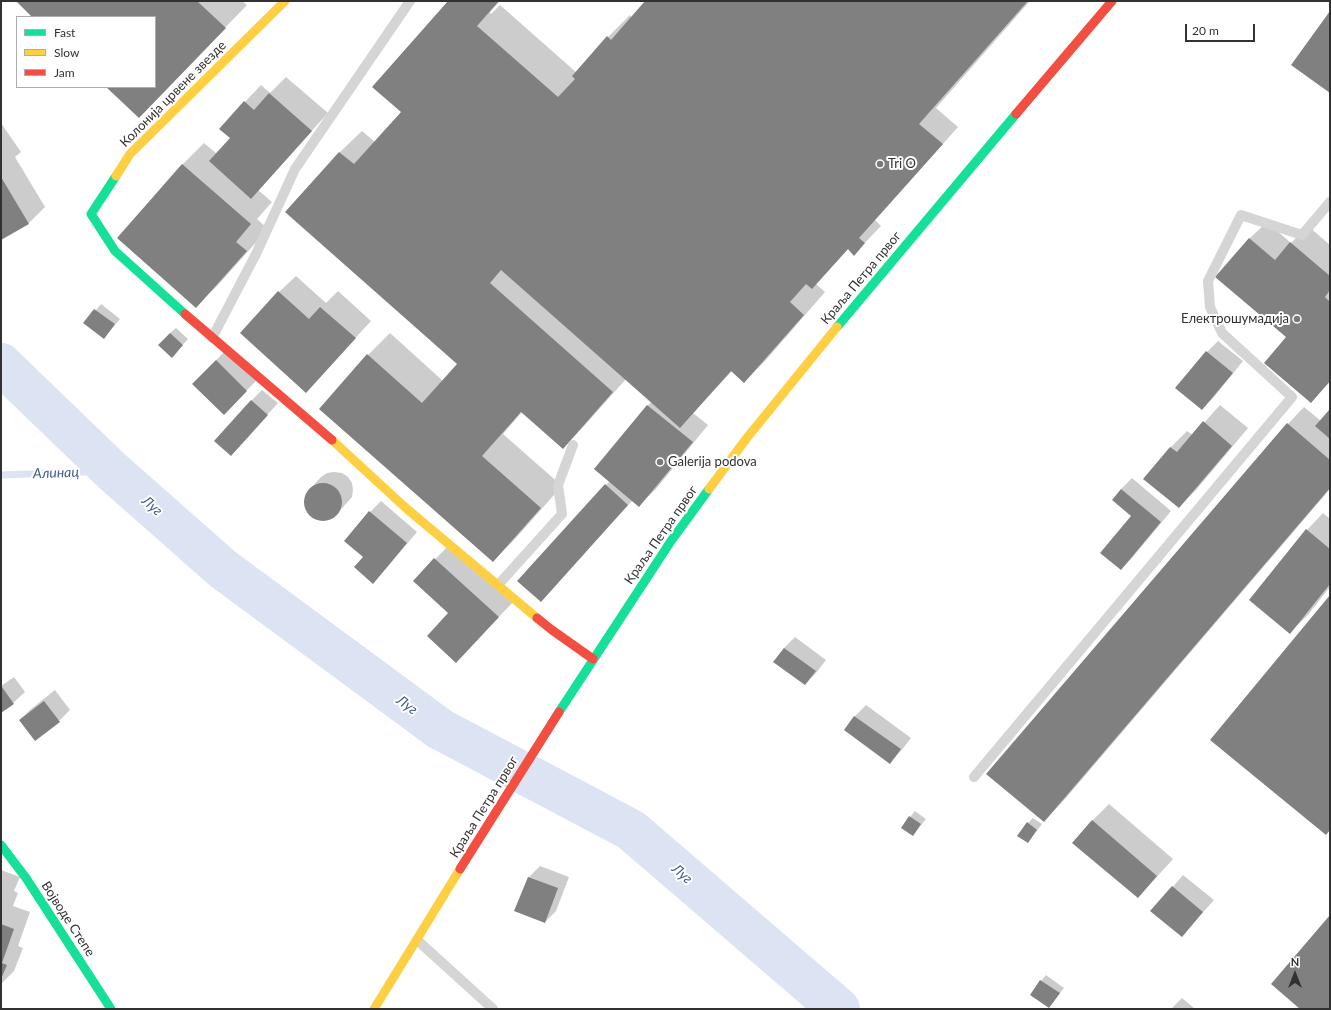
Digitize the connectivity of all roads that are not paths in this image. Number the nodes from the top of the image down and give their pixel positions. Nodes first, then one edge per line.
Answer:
1 (284, 1) edge
2 (410, 1) edge
3 (1112, 1) edge
4 (1330, 202) edge
5 (212, 338) junction
6 (573, 445) dead end
7 (498, 585) junction
8 (593, 659) junction
9 (974, 776) dead end
10 (1, 845) edge
11 (417, 940) junction
12 (111, 1009) edge
13 (374, 1009) edge
14 (492, 1009) edge

1 - 5 main road, Колонија црвене звезде
2 - 5 lane
3 - 8 main road, Краља Петра првог
4 - 9 lane
5 - 7 main road
6 - 7 lane
7 - 8 main road
8 - 11 main road, Краља Петра првог
10 - 12 main road, Војводе Степе
11 - 13 main road, Краља Петра првог
11 - 14 lane

